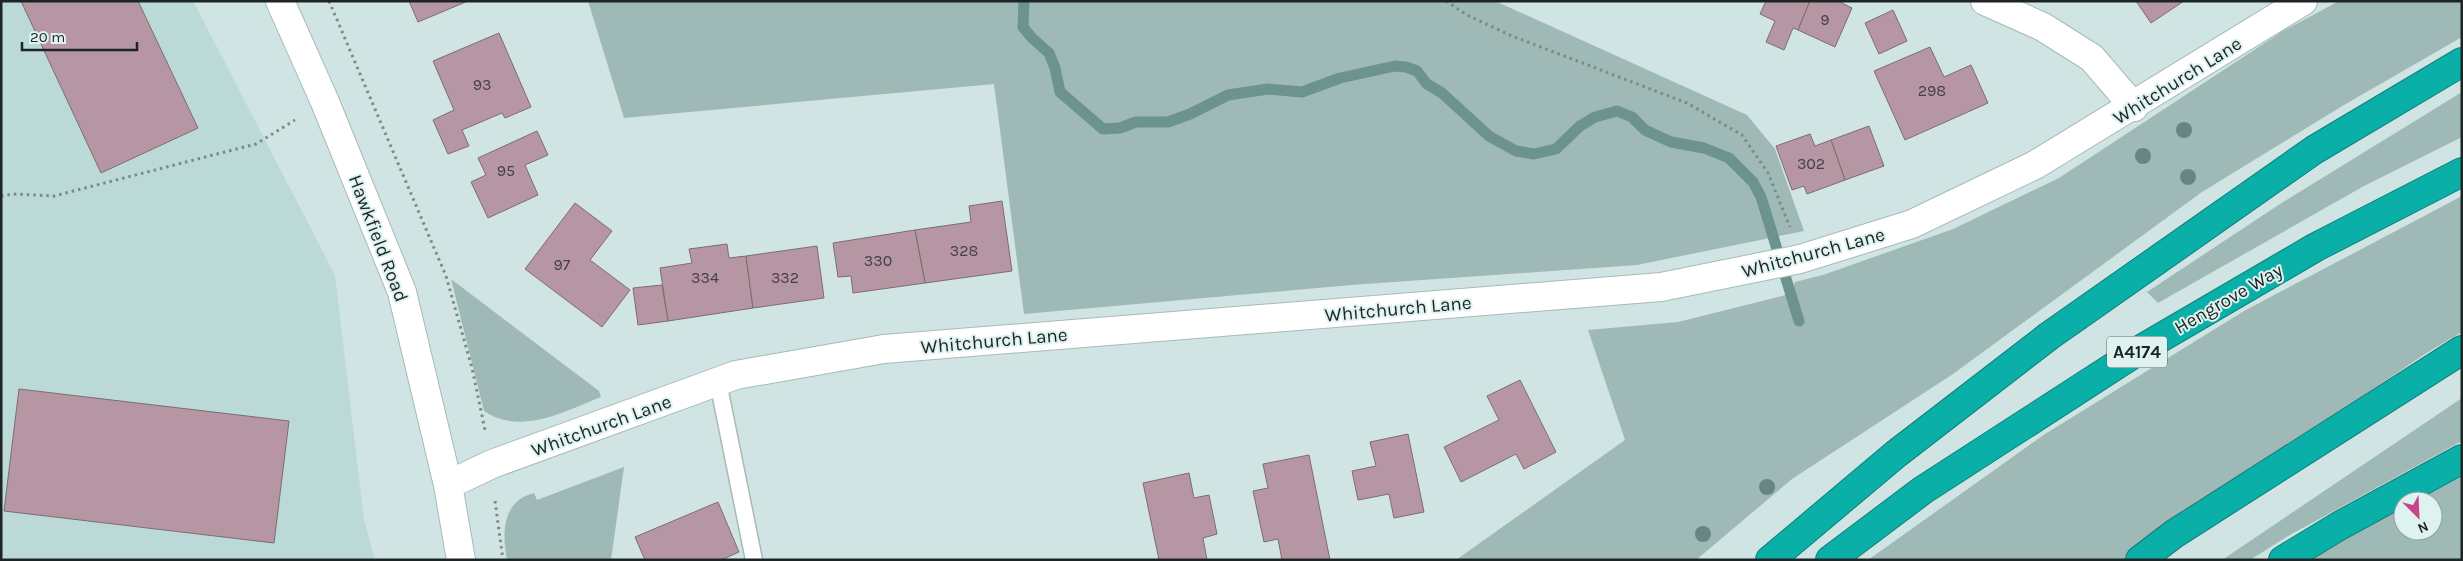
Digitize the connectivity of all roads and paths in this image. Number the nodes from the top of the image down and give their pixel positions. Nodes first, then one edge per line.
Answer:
1 (280, 1) edge
2 (1446, 1) edge
3 (1985, 1) edge
4 (2303, 1) edge
5 (2462, 62) edge
6 (325, 102) junction
7 (2134, 107) junction
8 (2462, 172) edge
9 (1, 196) edge
10 (1797, 260) junction
11 (2462, 350) edge
12 (718, 382) junction
13 (2462, 459) edge
14 (448, 485) junction
15 (461, 560) edge
16 (754, 560) edge
17 (1770, 560) edge
18 (1830, 560) edge
19 (2140, 560) edge
20 (2283, 560) edge

1 - 6 street, Hawkfield Road
2 - 10 path
3 - 7 street
4 - 7 street, Whitchurch Lane
5 - 17 highway
6 - 9 path
6 - 14 street, Hawkfield Road
7 - 10 street, Whitchurch Lane
8 - 18 highway, Hengrove Way / A4174
10 - 12 street, Whitchurch Lane
11 - 19 highway
12 - 14 street, Whitchurch Lane
12 - 16 lane
13 - 20 highway
14 - 15 street, Hawkfield Road

